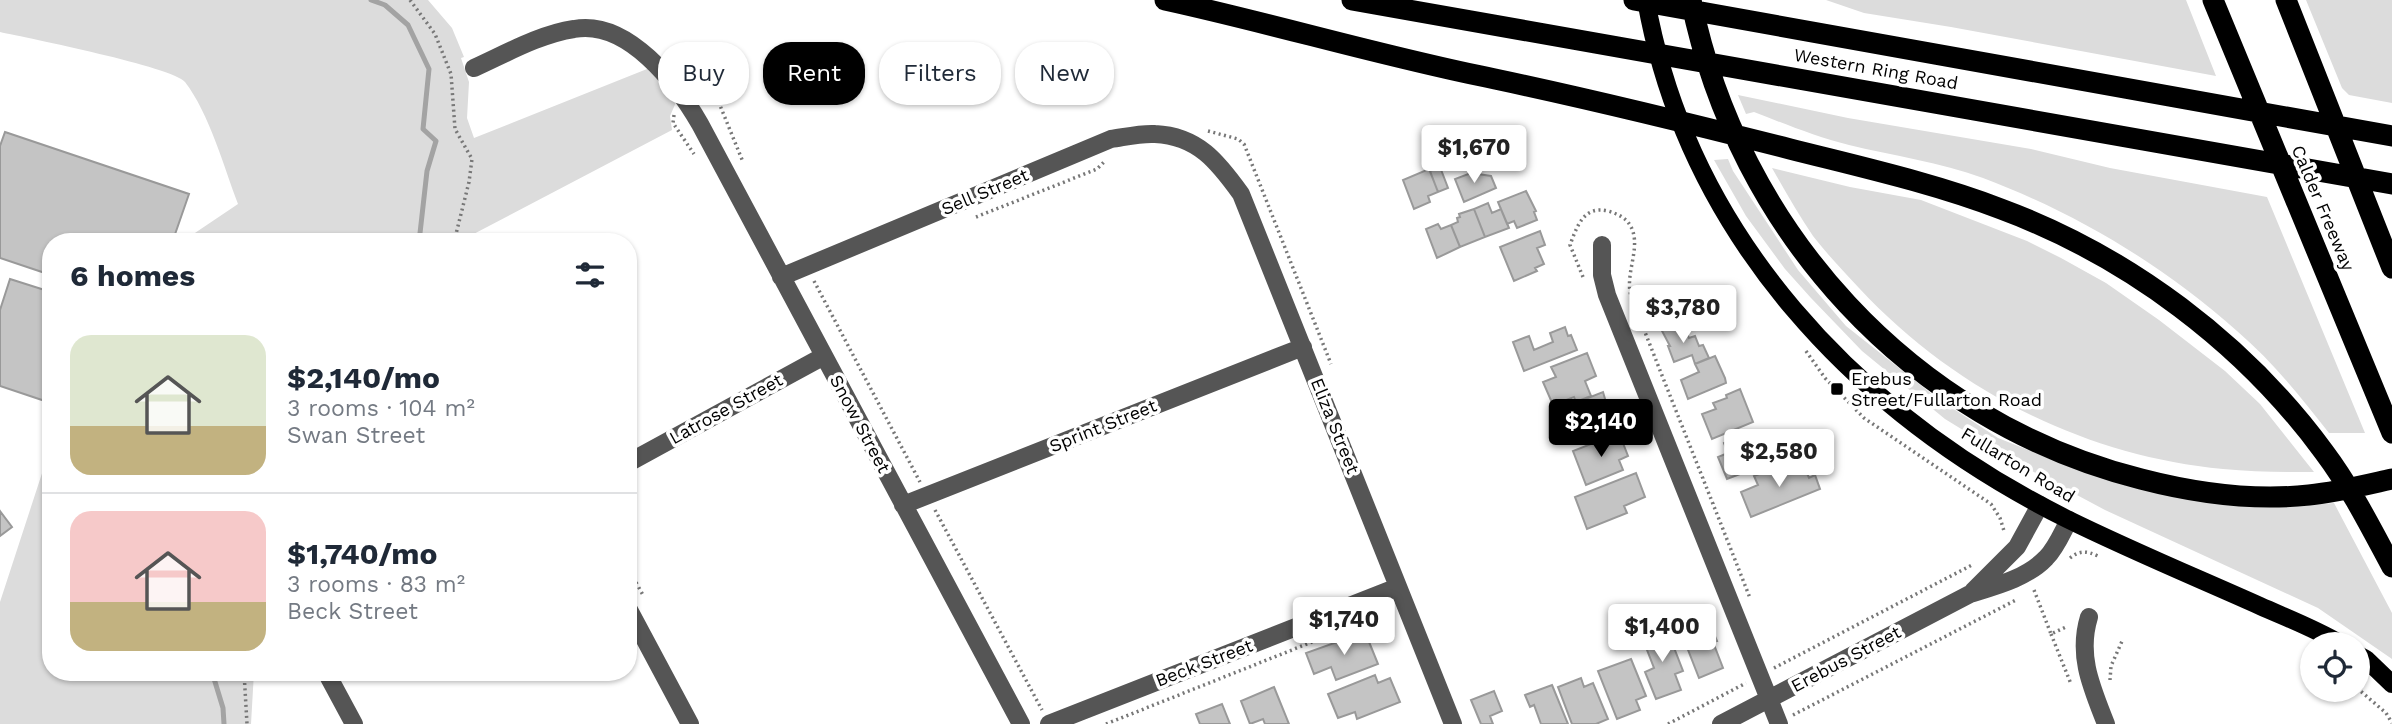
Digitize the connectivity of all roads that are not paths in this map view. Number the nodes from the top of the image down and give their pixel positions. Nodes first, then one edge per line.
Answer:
1 (1165, 0) edge
2 (1352, 0) edge
3 (1633, 0) edge
4 (1646, 0) edge
5 (1691, 0) edge
6 (2213, 0) edge
7 (2286, 0) edge
8 (474, 68) dead end
9 (1195, 136) joint
10 (2392, 136) edge
11 (2392, 184) edge
12 (1602, 245) dead end
13 (2392, 268) edge
14 (781, 277) junction
15 (1303, 347) junction
16 (824, 356) junction
17 (2391, 430) edge
18 (637, 458) edge
19 (2392, 479) edge
20 (904, 505) junction
21 (2040, 505) junction
22 (2069, 520) junction
23 (2392, 568) edge
24 (1398, 587) junction
25 (1970, 594) junction
26 (2089, 617) dead end
27 (637, 625) edge
28 (2315, 632) edge
29 (2370, 663) edge
30 (331, 681) edge
31 (2392, 684) edge
32 (1769, 699) junction
33 (354, 724) edge
34 (690, 724) edge
35 (1021, 724) edge
36 (1049, 724) edge
37 (1453, 724) edge
38 (1721, 724) edge
39 (1778, 724) edge
40 (2106, 724) edge

1 - 23 highway
2 - 11 highway, Western Ring Road
3 - 10 highway, Western Ring Road
4 - 21 main road, Fullarton Road
5 - 19 highway
6 - 17 highway, Calder Freeway
7 - 13 highway
8 - 14 street, Snow Street
9 - 14 street, Sell Street
9 - 15 street, Eliza Street
12 - 32 street
14 - 16 street, Snow Street
15 - 20 street, Sprint Street
15 - 24 street, Eliza Street
16 - 18 street, Latrose Street
16 - 20 street, Snow Street
20 - 35 street, Snow Street
21 - 22 main road, Fullarton Road
21 - 25 street, Erebus Street
22 - 25 street, Erebus Street
22 - 28 main road, Fullarton Road
24 - 36 street, Beck Street
24 - 37 street, Eliza Street
25 - 32 street, Erebus Street
26 - 40 street
27 - 34 street
29 - 31 main road
30 - 33 street
32 - 38 street, Erebus Street
32 - 39 street

